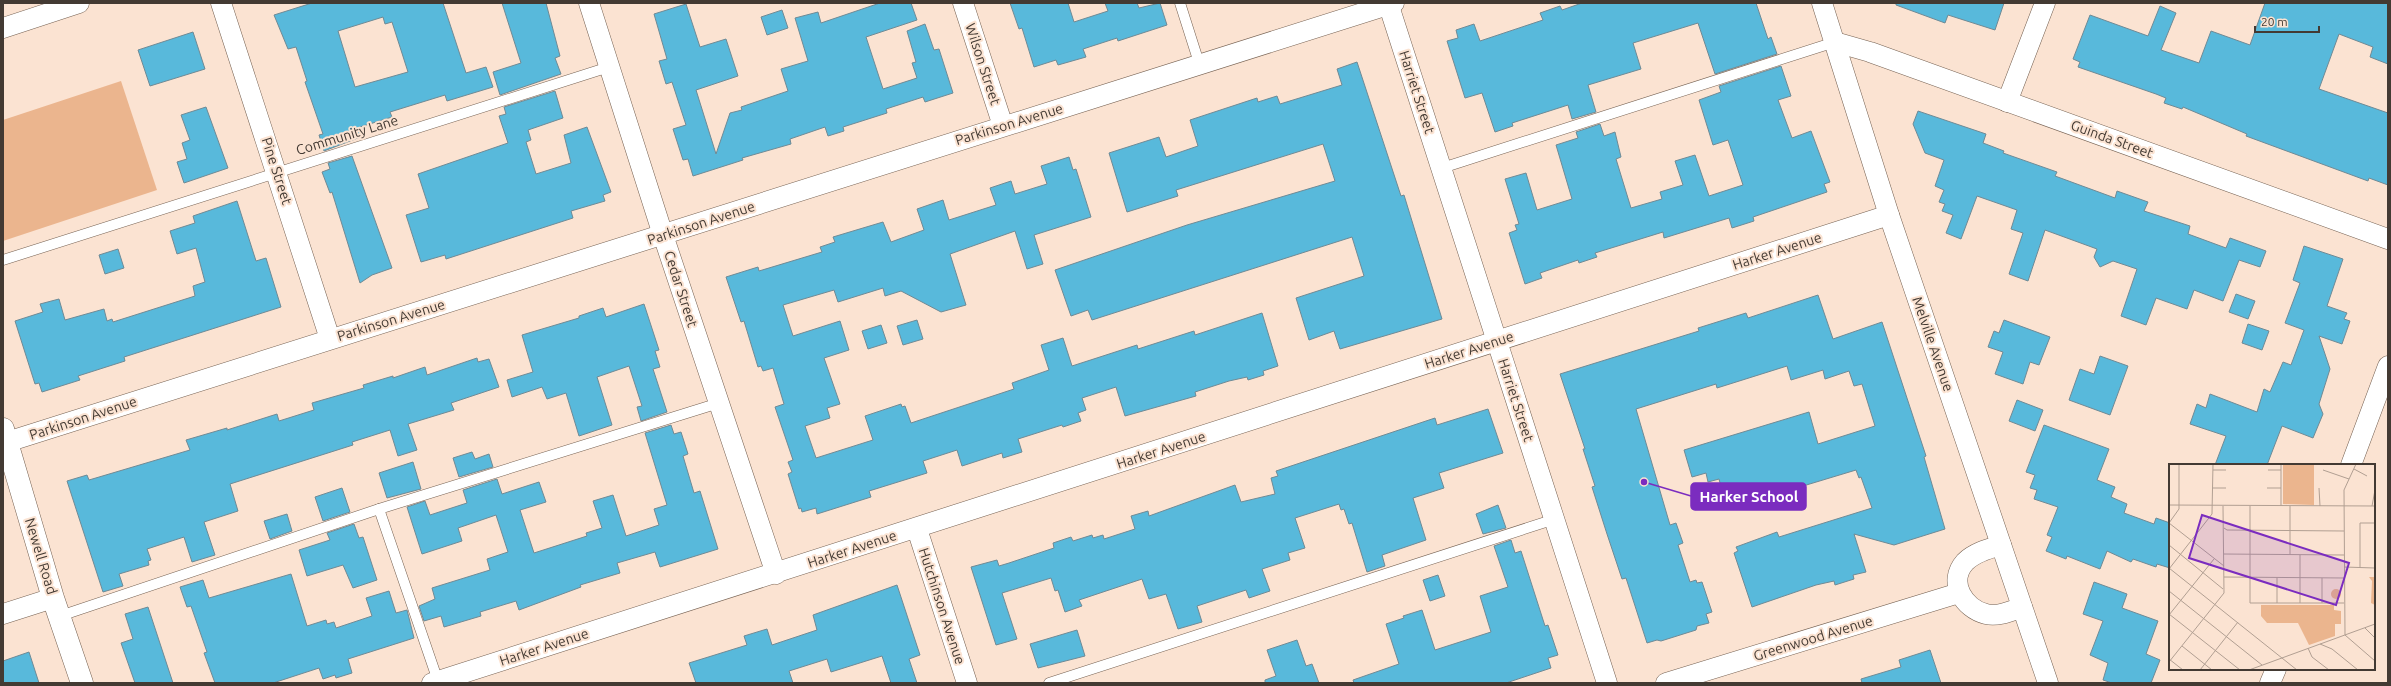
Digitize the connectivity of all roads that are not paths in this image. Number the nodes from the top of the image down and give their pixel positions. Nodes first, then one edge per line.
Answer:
1 (79, 3) edge
2 (221, 3) edge
3 (589, 3) edge
4 (962, 3) edge
5 (1180, 3) edge
6 (1822, 3) edge
7 (2044, 3) edge
8 (1390, 4) edge
9 (3, 28) edge
10 (1835, 42) junction
11 (1200, 66) junction
12 (609, 67) junction
13 (2007, 102) junction
14 (1003, 126) junction
15 (1442, 168) junction
16 (277, 172) junction
17 (1889, 215) junction
18 (663, 235) junction
19 (2388, 239) edge
20 (3, 260) edge
21 (330, 339) junction
22 (1497, 340) junction
23 (2388, 366) edge
24 (719, 403) junction
25 (5, 435) edge
26 (2351, 464) edge
27 (379, 509) junction
28 (1555, 519) junction
29 (917, 529) junction
30 (2001, 545) junction
31 (776, 574) junction
32 (1959, 593) junction
33 (56, 607) junction
34 (2022, 607) junction
35 (3, 614) edge
36 (2276, 670) edge
37 (435, 682) edge
38 (82, 683) edge
39 (967, 683) edge
40 (1048, 683) edge
41 (1607, 683) edge
42 (1666, 683) edge
43 (2048, 683) edge
44 (2270, 683) edge

1 - 9 street
2 - 16 street, Pine Street
3 - 12 street, Cedar Street
4 - 14 street, Wilson Street
5 - 11 lane
6 - 10 street, Melville Avenue
7 - 13 street
8 - 11 street, Parkinson Avenue
8 - 15 street, Harriet Street
10 - 13 street, Guinda Street
10 - 15 lane
10 - 17 street, Melville Avenue
11 - 14 street, Parkinson Avenue
12 - 16 lane, Community Lane
12 - 18 street, Cedar Street
13 - 19 street, Guinda Street
14 - 18 street, Parkinson Avenue
15 - 22 street, Harriet Street
16 - 20 lane, Community Lane
16 - 21 street, Pine Street
17 - 22 street, Harker Avenue
17 - 30 street, Melville Avenue
18 - 21 street, Parkinson Avenue
18 - 24 street, Cedar Street
21 - 25 street, Parkinson Avenue
22 - 28 street, Harriet Street
22 - 29 street, Harker Avenue
23 - 26 street
24 - 27 lane
24 - 31 street, Cedar Street
25 - 33 street, Newell Road
27 - 33 lane
27 - 37 lane
28 - 40 lane
28 - 41 street, Harriet Street
29 - 31 street, Harker Avenue
29 - 39 street, Hutchinson Avenue
30 - 32 street
30 - 34 street, Melville Avenue
31 - 37 street, Harker Avenue
32 - 34 street
32 - 42 street, Greenwood Avenue
33 - 35 street
33 - 38 street, Newell Road
34 - 43 street, Melville Avenue
36 - 44 street

